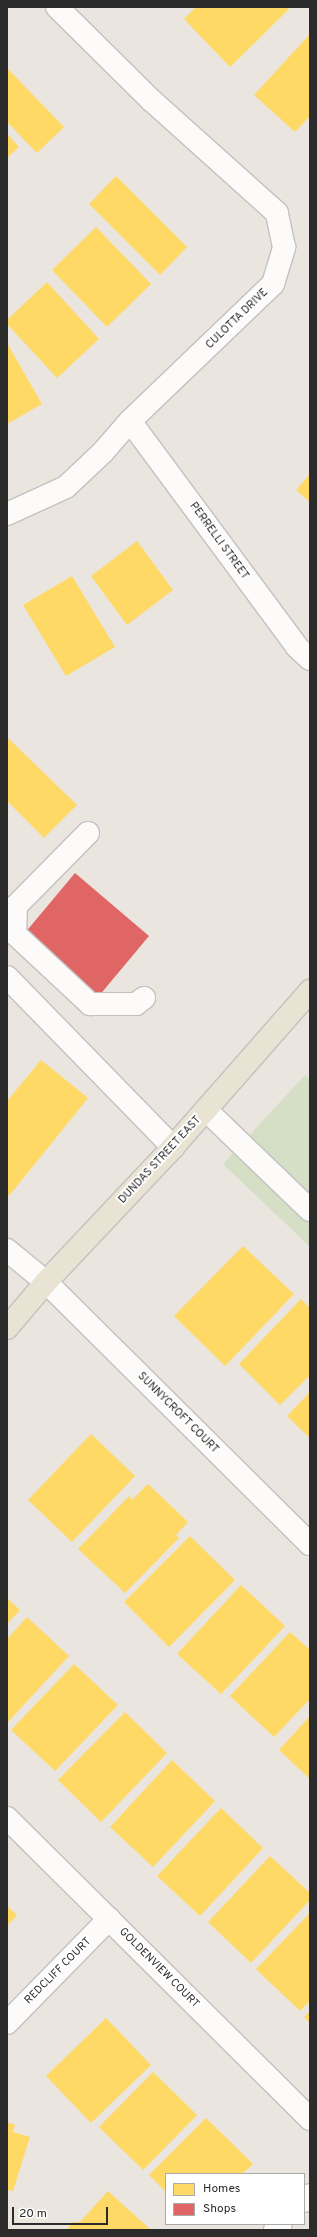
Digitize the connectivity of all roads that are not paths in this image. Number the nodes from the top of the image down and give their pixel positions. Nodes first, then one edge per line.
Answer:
1 (57, 7) edge
2 (130, 421) junction
3 (7, 514) edge
4 (310, 659) edge
5 (88, 833) dead end
6 (7, 977) edge
7 (310, 991) edge
8 (144, 998) dead end
9 (206, 1110) junction
10 (173, 1147) junction
11 (310, 1210) edge
12 (7, 1250) edge
13 (46, 1282) junction
14 (7, 1328) edge
15 (310, 1544) edge
16 (7, 1818) edge
17 (109, 1919) junction
18 (7, 2023) edge
19 (310, 2118) edge

1 - 2 street, CULOTTA DRIVE
2 - 3 street, CULOTTA DRIVE
2 - 4 street, PERRELLI STREET
5 - 8 street
6 - 10 street
7 - 9 main road, DUNDAS STREET EAST
9 - 10 main road, DUNDAS STREET EAST
9 - 11 street
10 - 13 main road, DUNDAS STREET EAST
12 - 13 street, SUNNYCROFT COURT
13 - 14 main road, DUNDAS STREET EAST
13 - 15 street, SUNNYCROFT COURT
16 - 17 street, GOLDENVIEW COURT
17 - 18 street, REDCLIFF COURT
17 - 19 street, GOLDENVIEW COURT

